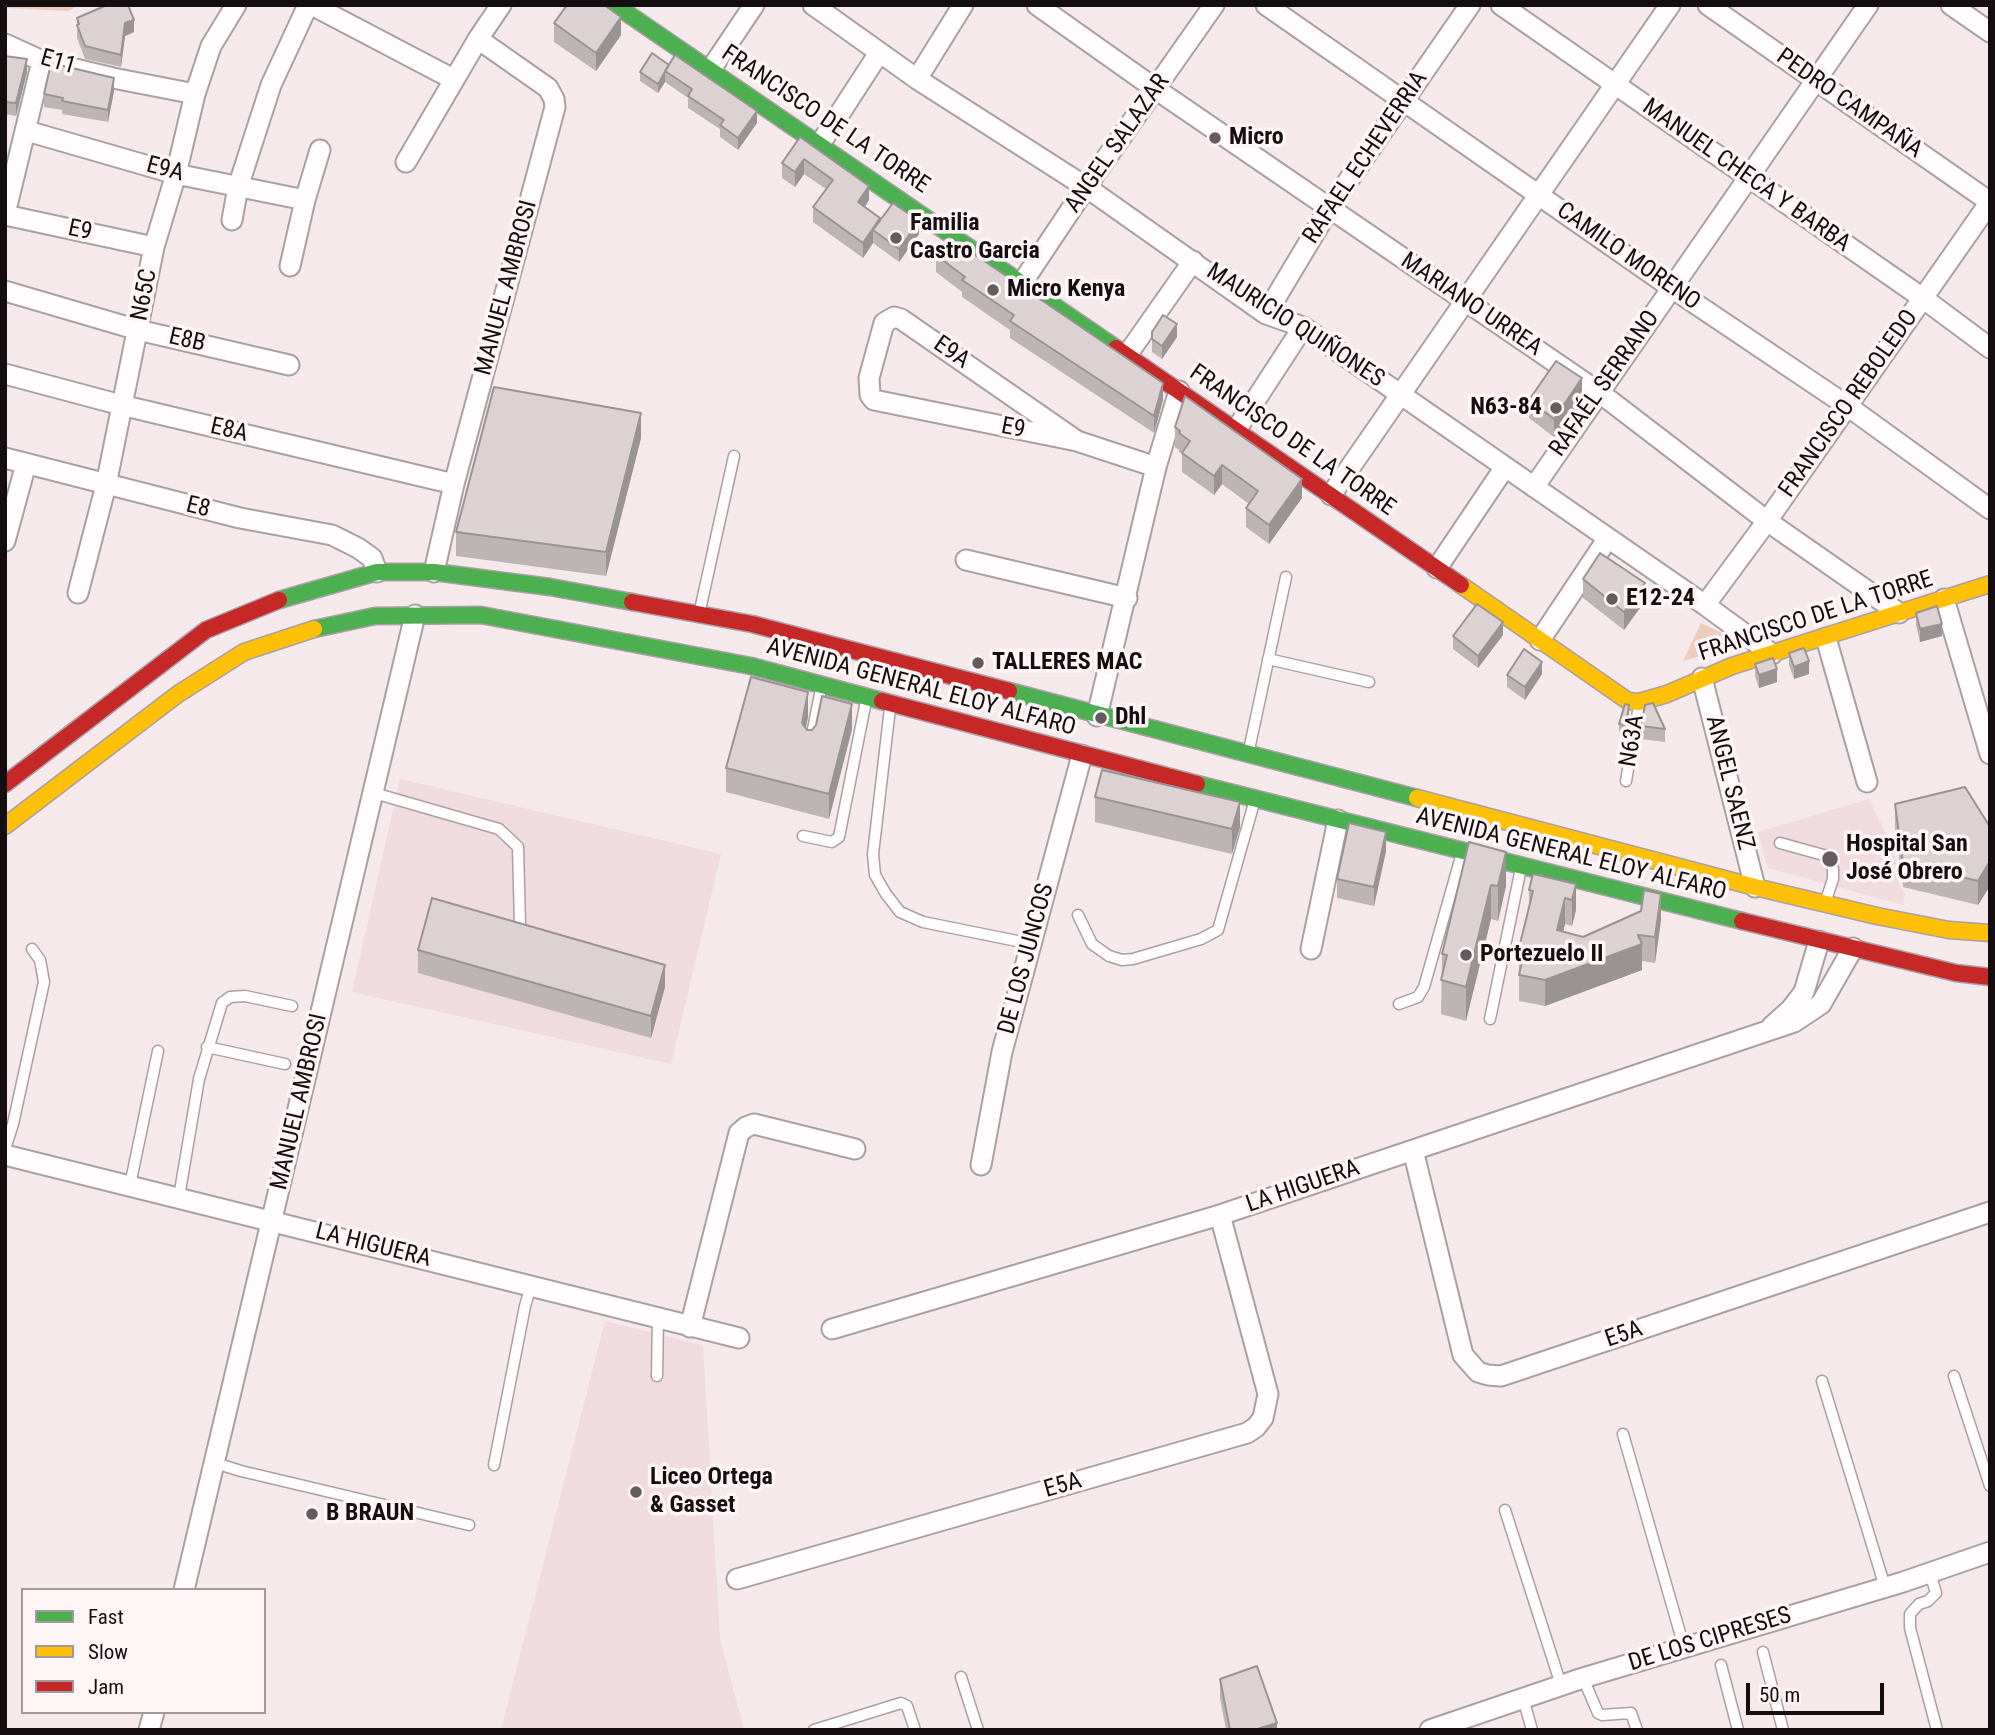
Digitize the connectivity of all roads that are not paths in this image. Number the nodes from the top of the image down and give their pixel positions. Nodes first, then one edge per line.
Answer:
1 (236, 5) edge
2 (310, 5) edge
3 (501, 5) edge
4 (615, 5) edge
5 (754, 5) edge
6 (813, 5) edge
7 (963, 5) edge
8 (1037, 5) edge
9 (1214, 5) edge
10 (1266, 5) edge
11 (1470, 5) edge
12 (1501, 5) edge
13 (1670, 5) edge
14 (1708, 5) edge
15 (1868, 5) edge
16 (1951, 5) edge
17 (1990, 32) edge
18 (478, 39) junction
19 (5, 44) edge
20 (879, 53) junction
21 (42, 61) junction
22 (711, 69) junction
23 (453, 79) junction
24 (917, 79) junction
25 (1816, 80) junction
26 (1615, 85) junction
27 (1157, 90) junction
28 (195, 94) junction
29 (1402, 100) junction
30 (27, 131) junction
31 (820, 144) junction
32 (320, 150) dead end
33 (406, 162) dead end
34 (176, 174) junction
35 (1748, 176) junction
36 (238, 187) junction
37 (1086, 187) junction
38 (1539, 195) junction
39 (304, 200) junction
40 (1990, 202) edge
41 (1330, 207) junction
42 (5, 215) edge
43 (232, 220) dead end
44 (154, 247) junction
45 (1193, 261) junction
46 (290, 266) dead end
47 (1022, 283) junction
48 (1672, 288) junction
49 (5, 291) edge
50 (1923, 299) junction
51 (1466, 302) junction
52 (1266, 314) junction
53 (1303, 327) junction
54 (138, 330) junction
55 (1990, 348) edge
56 (1127, 355) junction
57 (289, 365) dead end
58 (5, 374) edge
59 (1179, 391) junction
60 (1600, 393) junction
61 (870, 395) joint
62 (1401, 395) junction
63 (121, 405) junction
64 (1846, 405) junction
65 (1236, 430) junction
66 (1077, 442) junction
67 (734, 456) dead end
68 (5, 458) edge
69 (26, 464) junction
70 (1156, 467) junction
71 (1505, 467) junction
72 (454, 484) junction
73 (106, 485) junction
74 (1534, 487) junction
75 (1331, 495) junction
76 (1990, 509) edge
77 (1768, 521) junction
78 (1608, 538) junction
79 (5, 541) edge
80 (966, 560) dead end
81 (1437, 568) junction
82 (1990, 571) edge
83 (377, 572) junction
84 (433, 572) junction
85 (1286, 577) dead end
86 (1984, 586) edge
87 (78, 593) dead end
88 (1126, 597) junction
89 (1944, 599) junction
90 (1705, 605) junction
91 (1899, 613) junction
92 (699, 614) junction
93 (415, 615) junction
94 (1826, 638) junction
95 (1540, 640) junction
96 (1772, 654) junction
97 (1268, 659) junction
98 (1702, 678) junction
99 (1369, 682) dead end
100 (822, 685) junction
101 (867, 697) junction
102 (1639, 702) junction
103 (890, 704) junction
104 (1097, 716) junction
105 (809, 748) edge
106 (1248, 754) junction
107 (1990, 754) edge
108 (1082, 755) junction
109 (1626, 781) dead end
110 (1867, 782) dead end
111 (5, 784) edge
112 (374, 793) junction
113 (1255, 799) junction
114 (1338, 820) junction
115 (5, 826) edge
116 (803, 836) dead end
117 (1780, 843) dead end
118 (1462, 851) junction
119 (1521, 866) junction
120 (1755, 887) junction
121 (1825, 904) junction
122 (1078, 915) dead end
123 (520, 925) edge
124 (1990, 933) edge
125 (1819, 941) junction
126 (1032, 944) junction
127 (1853, 948) junction
128 (32, 949) dead end
129 (1311, 949) dead end
130 (1990, 977) edge
131 (1399, 1004) dead end
132 (292, 1006) dead end
133 (1490, 1019) dead end
134 (1768, 1030) junction
135 (207, 1047) junction
136 (158, 1051) dead end
137 (285, 1064) dead end
138 (5, 1149) edge
139 (855, 1149) dead end
140 (1413, 1150) junction
141 (5, 1155) edge
142 (981, 1165) dead end
143 (130, 1185) junction
144 (180, 1197) junction
145 (1990, 1212) edge
146 (1220, 1215) junction
147 (272, 1220) junction
148 (531, 1286) junction
149 (659, 1318) junction
150 (690, 1327) junction
151 (832, 1329) dead end
152 (740, 1338) dead end
153 (657, 1376) dead end
154 (1954, 1376) dead end
155 (1822, 1381) dead end
156 (1623, 1434) dead end
157 (215, 1463) junction
158 (494, 1465) dead end
159 (1990, 1486) edge
160 (1505, 1510) dead end
161 (469, 1525) dead end
162 (1990, 1552) edge
163 (1930, 1573) junction
164 (737, 1579) dead end
165 (1885, 1587) junction
166 (184, 1588) edge
167 (1685, 1647) junction
168 (1763, 1652) dead end
169 (1721, 1665) dead end
170 (961, 1677) dead end
171 (1583, 1678) junction
172 (1561, 1685) junction
173 (1523, 1698) junction
174 (814, 1730) edge
175 (915, 1730) edge
176 (978, 1730) edge
177 (1430, 1730) edge
178 (1532, 1730) edge
179 (1637, 1730) edge
180 (1738, 1730) edge
181 (1783, 1730) edge
182 (1937, 1730) edge

1 - 28 street, N65C
2 - 23 street
2 - 36 street
3 - 18 street
4 - 22 main road, FRANCISCO DE LA TORRE
5 - 22 street
6 - 20 street, MAURICIO QUIÑONES
7 - 24 street
8 - 27 street, MARIANO URREA
9 - 27 street, ANGEL SALAZAR
10 - 29 street, CAMILO MORENO
11 - 29 street, RAFAEL ECHEVERRIA
12 - 26 street, MANUEL CHECA Y BARBA
13 - 26 street
14 - 25 street, PEDRO CAMPAÑA
15 - 25 street, RAFAÉL SERRANO
16 - 17 street
18 - 23 street
18 - 72 street, MANUEL AMBROSI
19 - 21 street, E11
20 - 24 street, MAURICIO QUIÑONES
20 - 31 street
21 - 28 street, E11
21 - 30 street
22 - 31 main road, FRANCISCO DE LA TORRE
23 - 33 street
24 - 37 street, MAURICIO QUIÑONES
25 - 35 street, RAFAÉL SERRANO
25 - 40 street, PEDRO CAMPAÑA
26 - 35 street, MANUEL CHECA Y BARBA
26 - 38 street
27 - 37 street, ANGEL SALAZAR
27 - 41 street, MARIANO URREA
28 - 34 street, N65C
29 - 38 street, CAMILO MORENO
29 - 41 street, RAFAEL ECHEVERRIA
30 - 34 street, E9A
30 - 42 street
31 - 47 main road, FRANCISCO DE LA TORRE
32 - 39 street
34 - 36 street, E9A
34 - 44 street, N65C
35 - 48 street, RAFAÉL SERRANO
35 - 50 street, MANUEL CHECA Y BARBA
36 - 39 street, E9A
36 - 43 street
37 - 45 street, MAURICIO QUIÑONES
37 - 47 street, ANGEL SALAZAR
38 - 48 street, CAMILO MORENO
38 - 51 street
39 - 46 street
40 - 50 street, FRANCISCO REBOLEDO
41 - 51 street, MARIANO URREA
41 - 52 street, RAFAEL ECHEVERRIA
42 - 44 street, E9
44 - 54 street, N65C
45 - 52 street, MAURICIO QUIÑONES
45 - 56 street
47 - 56 main road, FRANCISCO DE LA TORRE
48 - 60 street, RAFAÉL SERRANO
48 - 64 street, CAMILO MORENO
49 - 54 street, E8B
50 - 55 street, MANUEL CHECA Y BARBA
50 - 64 street, FRANCISCO REBOLEDO
51 - 60 street, MARIANO URREA
51 - 62 street
52 - 53 street, MAURICIO QUIÑONES
53 - 62 street, MAURICIO QUIÑONES
53 - 65 street
54 - 57 street, E8B
54 - 63 street, N65C
56 - 59 main road, FRANCISCO DE LA TORRE
58 - 63 street, E8A
59 - 65 main road, FRANCISCO DE LA TORRE
59 - 70 street
60 - 74 street, RAFAÉL SERRANO
60 - 77 street, MARIANO URREA
61 - 66 street, E9
61 - 66 street, E9A
62 - 71 street, MAURICIO QUIÑONES
62 - 75 street
63 - 72 street, E8A
63 - 73 street, N65C
64 - 76 street, CAMILO MORENO
64 - 77 street, FRANCISCO REBOLEDO
65 - 75 main road, FRANCISCO DE LA TORRE
66 - 70 street, E9
67 - 92 lane
68 - 69 street, E8
69 - 73 street, E8
69 - 79 street
70 - 88 street
71 - 74 street, MAURICIO QUIÑONES
71 - 81 street
72 - 84 street, MANUEL AMBROSI
73 - 83 street, E8
73 - 87 street, N65C
74 - 78 street, MAURICIO QUIÑONES
75 - 81 main road, FRANCISCO DE LA TORRE
77 - 90 street, FRANCISCO REBOLEDO
77 - 91 street, MARIANO URREA
78 - 90 street, MAURICIO QUIÑONES
78 - 95 street
80 - 88 street
81 - 95 main road, FRANCISCO DE LA TORRE
82 - 86 street
83 - 84 main road, AVENIDA GENERAL ELOY ALFARO
83 - 111 main road, AVENIDA GENERAL ELOY ALFARO
84 - 92 main road, AVENIDA GENERAL ELOY ALFARO
85 - 97 lane
86 - 89 main road, FRANCISCO DE LA TORRE
88 - 104 street
89 - 91 main road, FRANCISCO DE LA TORRE
89 - 107 street
90 - 96 street, MAURICIO QUIÑONES
91 - 94 main road, FRANCISCO DE LA TORRE
92 - 104 main road, AVENIDA GENERAL ELOY ALFARO
93 - 100 main road, AVENIDA GENERAL ELOY ALFARO
93 - 112 street, MANUEL AMBROSI
93 - 115 main road, AVENIDA GENERAL ELOY ALFARO
94 - 96 main road, FRANCISCO DE LA TORRE
94 - 110 street
95 - 102 main road, FRANCISCO DE LA TORRE
96 - 98 main road, FRANCISCO DE LA TORRE
97 - 99 lane
97 - 106 lane
98 - 102 main road, FRANCISCO DE LA TORRE
98 - 120 street, ANGEL SAENZ
100 - 101 main road, AVENIDA GENERAL ELOY ALFARO
100 - 105 lane
101 - 103 main road, AVENIDA GENERAL ELOY ALFARO
101 - 116 lane
102 - 109 lane, N63A
103 - 108 main road, AVENIDA GENERAL ELOY ALFARO
103 - 126 lane
104 - 106 main road, AVENIDA GENERAL ELOY ALFARO
106 - 120 main road, AVENIDA GENERAL ELOY ALFARO
108 - 113 main road, AVENIDA GENERAL ELOY ALFARO
108 - 126 street, DE LOS JUNCOS
112 - 123 lane
112 - 147 street, MANUEL AMBROSI
113 - 114 main road, AVENIDA GENERAL ELOY ALFARO
113 - 122 lane
114 - 118 main road, AVENIDA GENERAL ELOY ALFARO
114 - 129 street
117 - 121 lane
118 - 119 main road, AVENIDA GENERAL ELOY ALFARO
118 - 131 lane
119 - 125 main road, AVENIDA GENERAL ELOY ALFARO
119 - 133 lane
120 - 121 main road, AVENIDA GENERAL ELOY ALFARO
121 - 124 main road, AVENIDA GENERAL ELOY ALFARO
125 - 127 main road, AVENIDA GENERAL ELOY ALFARO
125 - 134 street, LA HIGUERA
126 - 142 street, DE LOS JUNCOS
127 - 130 main road, AVENIDA GENERAL ELOY ALFARO
127 - 134 street, LA HIGUERA
128 - 138 lane
132 - 135 lane
134 - 140 street, LA HIGUERA
135 - 137 lane
135 - 144 lane
136 - 143 lane
139 - 150 street
140 - 145 street, E5A
140 - 146 street, LA HIGUERA
141 - 143 street, LA HIGUERA
143 - 144 street, LA HIGUERA
144 - 147 street, LA HIGUERA
146 - 151 street, LA HIGUERA
146 - 164 street, E5A
147 - 148 street, LA HIGUERA
147 - 157 street, MANUEL AMBROSI
148 - 149 street, LA HIGUERA
148 - 158 lane
149 - 150 street, LA HIGUERA
149 - 153 lane
150 - 152 street, LA HIGUERA
154 - 159 lane
155 - 165 lane
156 - 167 lane
157 - 161 lane
157 - 166 street, MANUEL AMBROSI
160 - 172 lane
162 - 163 street, DE LOS CIPRESES
163 - 165 street, DE LOS CIPRESES
163 - 182 lane
165 - 167 street, DE LOS CIPRESES
167 - 171 street, DE LOS CIPRESES
168 - 181 lane
169 - 180 lane
170 - 176 lane
171 - 172 street, DE LOS CIPRESES
171 - 179 lane
172 - 173 street, DE LOS CIPRESES
173 - 177 street, DE LOS CIPRESES
173 - 178 lane
174 - 175 lane

